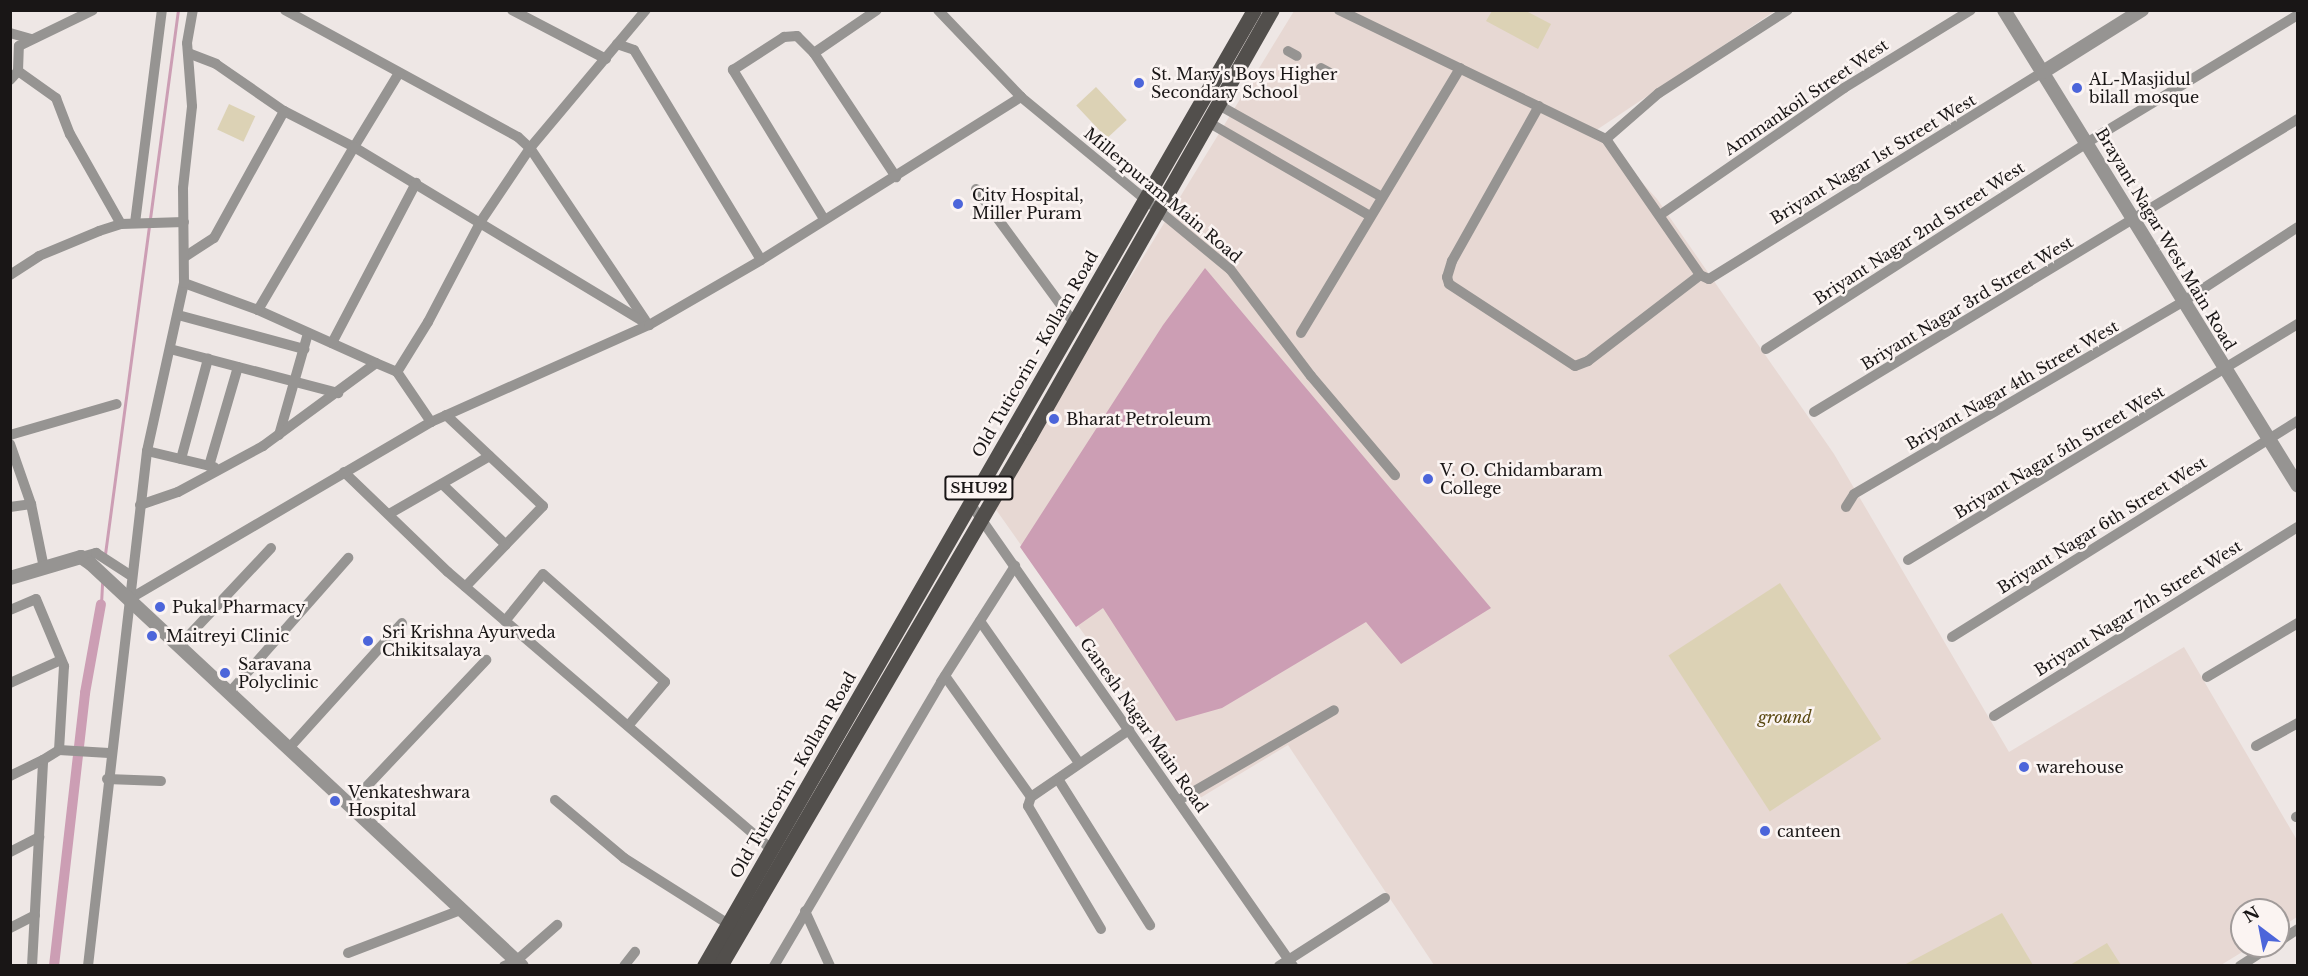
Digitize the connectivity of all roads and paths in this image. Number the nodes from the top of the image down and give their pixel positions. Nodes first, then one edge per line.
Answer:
1 (93, 10) edge
2 (162, 10) edge
3 (193, 10) edge
4 (285, 10) edge
5 (512, 10) edge
6 (646, 10) edge
7 (877, 10) edge
8 (938, 10) edge
9 (1254, 10) edge
10 (1272, 10) edge
11 (1340, 10) edge
12 (1788, 10) edge
13 (1971, 10) edge
14 (2004, 10) edge
15 (2142, 10) edge
16 (2298, 15) edge
17 (10, 33) edge
18 (31, 39) junction
19 (617, 44) junction
20 (188, 54) junction
21 (814, 54) junction
22 (606, 59) junction
23 (1460, 68) junction
24 (18, 71) junction
25 (2043, 72) junction
26 (399, 73) junction
27 (10, 81) edge
28 (1021, 97) junction
29 (1217, 104) junction
30 (1539, 106) junction
31 (285, 111) junction
32 (2298, 119) edge
33 (1208, 122) junction
34 (1606, 139) junction
35 (2088, 142) junction
36 (354, 147) junction
37 (530, 148) junction
38 (896, 177) junction
39 (416, 183) junction
40 (976, 189) dead end
41 (1382, 197) junction
42 (1146, 199) junction
43 (1157, 212) junction
44 (1660, 215) junction
45 (1370, 216) junction
46 (824, 219) junction
47 (2135, 220) junction
48 (481, 221) junction
49 (140, 222) junction
50 (184, 222) junction
51 (122, 224) junction
52 (2298, 227) edge
53 (186, 256) junction
54 (761, 260) junction
55 (10, 275) edge
56 (1700, 275) junction
57 (184, 283) junction
58 (2184, 301) junction
59 (258, 310) junction
60 (178, 315) junction
61 (1074, 323) junction
62 (2298, 324) edge
63 (649, 325) junction
64 (308, 333) junction
65 (1301, 333) dead end
66 (332, 343) junction
67 (170, 349) junction
68 (304, 349) junction
69 (1766, 349) dead end
70 (208, 359) junction
71 (376, 363) junction
72 (238, 367) junction
73 (2226, 369) junction
74 (397, 372) junction
75 (295, 381) junction
76 (338, 393) junction
77 (117, 404) dead end
78 (1814, 412) dead end
79 (446, 415) junction
80 (2298, 421) edge
81 (431, 422) junction
82 (10, 435) edge
83 (279, 435) junction
84 (2269, 438) junction
85 (10, 444) edge
86 (147, 451) junction
87 (490, 456) junction
88 (182, 459) junction
89 (208, 466) junction
90 (221, 469) junction
91 (344, 472) junction
92 (1395, 475) dead end
93 (442, 484) junction
94 (2298, 486) edge
95 (970, 503) junction
96 (31, 504) junction
97 (140, 505) junction
98 (10, 507) edge
99 (1846, 507) dead end
100 (389, 514) junction
101 (982, 516) junction
102 (2298, 527) edge
103 (506, 544) junction
104 (271, 548) dead end
105 (90, 558) junction
106 (348, 558) dead end
107 (1908, 560) dead end
108 (1015, 566) junction
109 (44, 568) junction
110 (130, 575) junction
111 (10, 578) edge
112 (465, 587) junction
113 (131, 598) junction
114 (10, 610) edge
115 (505, 621) junction
116 (980, 621) junction
117 (402, 623) dead end
118 (2298, 623) edge
119 (1952, 638) dead end
120 (180, 645) junction
121 (61, 660) junction
122 (486, 660) dead end
123 (945, 676) junction
124 (2207, 677) dead end
125 (10, 683) edge
126 (230, 692) junction
127 (1334, 711) dead end
128 (1994, 716) dead end
129 (2298, 723) edge
130 (628, 726) junction
131 (1129, 730) junction
132 (2256, 746) dead end
133 (290, 747) junction
134 (59, 750) junction
135 (109, 753) junction
136 (43, 760) junction
137 (1080, 763) junction
138 (10, 776) edge
139 (107, 779) junction
140 (1058, 779) junction
141 (161, 781) dead end
142 (1031, 796) junction
143 (555, 800) dead end
144 (1179, 800) junction
145 (351, 803) junction
146 (39, 837) junction
147 (771, 849) junction
148 (10, 852) edge
149 (1385, 898) dead end
150 (463, 909) junction
151 (805, 910) junction
152 (35, 915) junction
153 (557, 924) dead end
154 (1150, 926) dead end
155 (734, 927) junction
156 (10, 928) edge
157 (1101, 929) dead end
158 (635, 952) dead end
159 (348, 953) dead end
160 (1291, 962) edge
161 (514, 964) edge
162 (32, 966) edge
163 (88, 966) edge
164 (624, 966) edge
165 (704, 966) edge
166 (720, 966) edge
167 (774, 966) edge
168 (830, 966) edge
169 (1279, 966) edge

1 - 18 street
2 - 49 street
3 - 20 street
4 - 26 street
5 - 22 street
6 - 19 street
7 - 21 street
8 - 28 street, Millerpuram Main Road
9 - 42 main road, Old Tuticorin - Kollam Road / SHU92
10 - 29 main road
11 - 23 street
12 - 34 street
13 - 44 street, Ammankoil Street West
14 - 25 street, Brayant Nagar West Main Road
15 - 25 street
16 - 35 street, Briyant Nagar 2nd Street West
17 - 18 street
18 - 24 street
19 - 22 street
19 - 54 street
20 - 31 street
20 - 50 street
21 - 38 street
21 - 46 street
22 - 37 street
23 - 30 street
23 - 41 street
24 - 27 street
24 - 51 street
25 - 35 street, Brayant Nagar West Main Road
25 - 56 street, Briyant Nagar 1st Street West
26 - 36 street
26 - 37 street
28 - 38 street
28 - 42 street, Millerpuram Main Road
29 - 33 main road
29 - 41 street
30 - 34 street
30 - 56 street
31 - 36 street
31 - 53 street
32 - 47 street, Briyant Nagar 3rd Street West
33 - 43 main road
33 - 45 street
34 - 44 street
35 - 47 street, Brayant Nagar West Main Road
35 - 69 street, Briyant Nagar 2nd Street West
36 - 39 street
36 - 59 street
37 - 48 street
37 - 63 street
38 - 46 street
39 - 48 street
39 - 66 street
40 - 61 street
41 - 45 street
42 - 43 street, Millerpuram Main Road
42 - 61 main road, Old Tuticorin - Kollam Road / SHU92
43 - 92 street, Millerpuram Main Road
43 - 101 main road
44 - 56 street
45 - 65 street
46 - 54 street
47 - 58 street, Brayant Nagar West Main Road
47 - 78 street, Briyant Nagar 3rd Street West
48 - 63 street
48 - 74 street
49 - 50 street
49 - 51 street
50 - 53 street
51 - 55 street
52 - 58 street, Briyant Nagar 4th Street West
53 - 57 street
54 - 63 street
57 - 59 street
57 - 60 street
58 - 73 street, Brayant Nagar West Main Road
58 - 99 street, Briyant Nagar 4th Street West
59 - 64 street
60 - 67 street
60 - 68 street
61 - 95 main road, Old Tuticorin - Kollam Road / SHU92
62 - 73 street, Briyant Nagar 5th Street West
63 - 79 street
64 - 66 street
64 - 68 street
66 - 71 street
67 - 70 street
67 - 86 street
68 - 75 street
70 - 72 street
70 - 88 street
71 - 74 street
71 - 76 street
72 - 75 street
72 - 89 street
73 - 84 street, Brayant Nagar West Main Road
73 - 107 street, Briyant Nagar 5th Street West
74 - 81 street
75 - 76 street
75 - 83 street
76 - 83 street
77 - 82 street
79 - 81 street
79 - 87 street
80 - 84 street, Briyant Nagar 6th Street West
81 - 91 street
83 - 90 street
84 - 94 street, Brayant Nagar West Main Road
84 - 119 street, Briyant Nagar 6th Street West
85 - 96 street
86 - 88 street
86 - 97 street
87 - 93 street
87 - 103 street
88 - 89 street
89 - 90 street
90 - 97 street
91 - 100 street
91 - 113 street
93 - 100 street
93 - 103 street
95 - 101 street, Ganesh Nagar Main Road
95 - 147 main road, Old Tuticorin - Kollam Road / SHU92
96 - 98 street
96 - 109 street
97 - 110 street
100 - 112 street
101 - 108 street, Ganesh Nagar Main Road
101 - 155 main road
102 - 128 street, Briyant Nagar 7th Street West
103 - 112 street
104 - 120 street
105 - 109 street
105 - 110 street
105 - 113 street
106 - 126 street
108 - 116 street
108 - 131 street, Ganesh Nagar Main Road
109 - 111 street
110 - 113 street
112 - 115 street
113 - 120 street
113 - 135 street
114 - 121 street
115 - 130 street
115 - 130 street
116 - 123 street
116 - 137 street
117 - 133 street
118 - 124 street
120 - 126 street
121 - 125 street
121 - 134 street
122 - 145 street
123 - 142 street
123 - 151 street
126 - 133 street
127 - 144 street
129 - 132 street
130 - 147 street
131 - 137 street
131 - 144 street, Ganesh Nagar Main Road
133 - 145 street
134 - 135 street
134 - 136 street
135 - 139 street
136 - 138 street
136 - 146 street
137 - 140 street
139 - 141 street
139 - 163 street
140 - 142 street
140 - 154 street
142 - 157 street
143 - 155 street
144 - 160 street, Ganesh Nagar Main Road
145 - 150 street
146 - 148 street
146 - 152 street
147 - 155 main road, Old Tuticorin - Kollam Road / SHU92
149 - 160 street
150 - 159 street
150 - 161 street
151 - 167 street
151 - 168 street
152 - 156 street
152 - 162 street
153 - 161 street
155 - 165 main road, Old Tuticorin - Kollam Road / SHU92
155 - 166 main road
158 - 164 street
160 - 169 street

